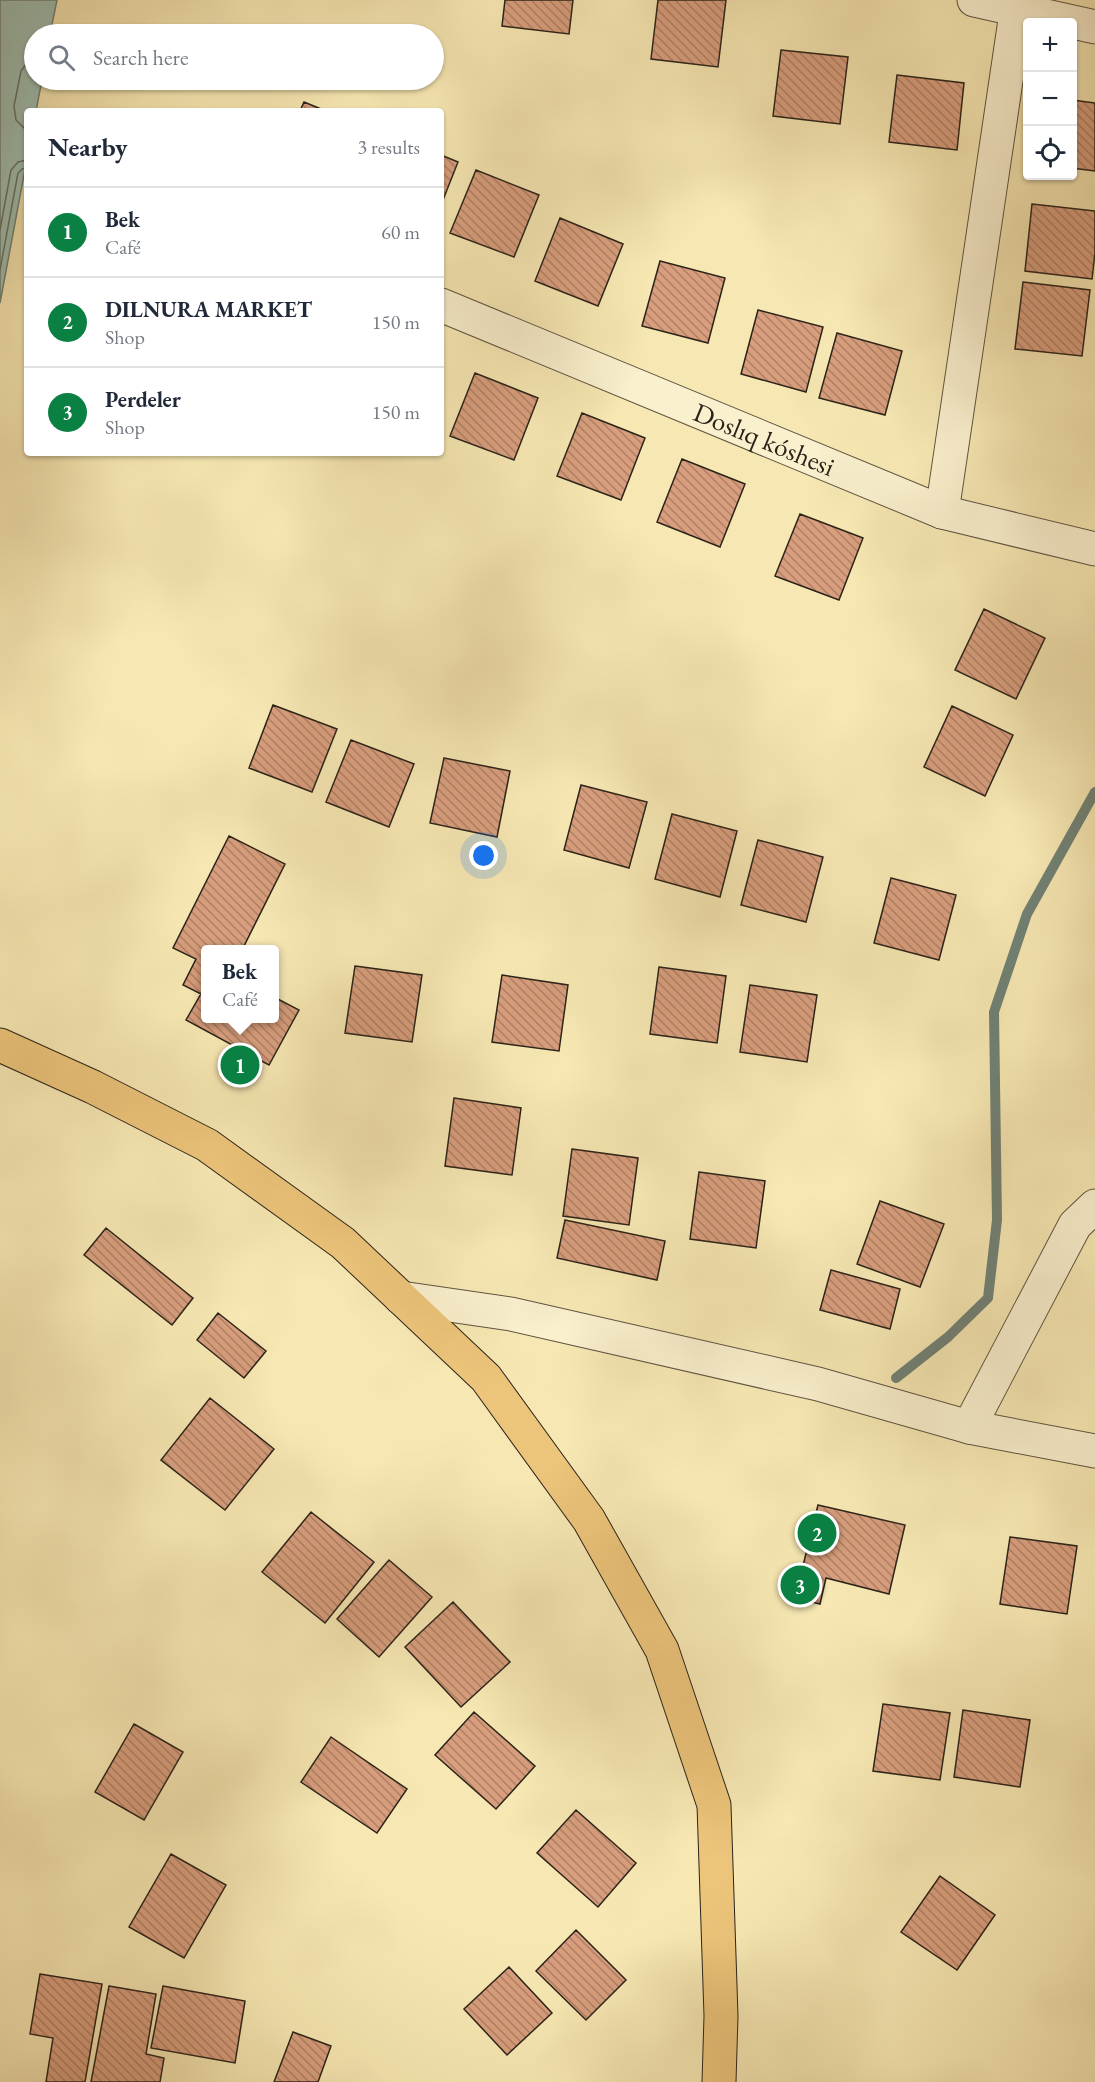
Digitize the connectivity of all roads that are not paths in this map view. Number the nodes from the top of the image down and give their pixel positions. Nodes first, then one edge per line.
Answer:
1 (974, 0) edge
2 (1017, 5) edge
3 (1095, 27) edge
4 (444, 306) edge
5 (942, 512) junction
6 (1095, 549) edge
7 (0, 1045) edge
8 (1095, 1206) edge
9 (401, 1298) junction
10 (969, 1427) junction
11 (1095, 1450) edge
12 (719, 2082) edge

1 - 2 street
2 - 3 street
2 - 5 street
4 - 5 street, Doslıq kóshesi
5 - 6 street, Doslıq kóshesi
7 - 9 main road
8 - 10 street
9 - 10 street
9 - 12 main road
10 - 11 street

